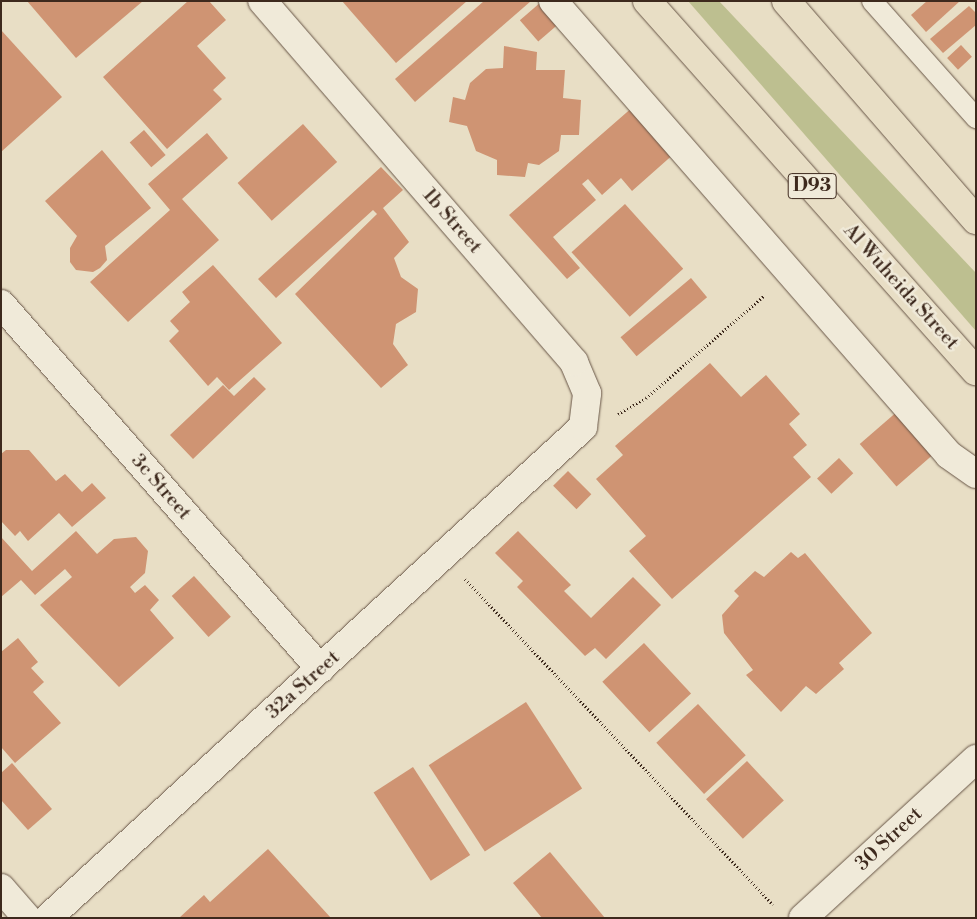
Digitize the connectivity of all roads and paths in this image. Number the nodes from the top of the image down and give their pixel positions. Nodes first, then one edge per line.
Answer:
1 (262, 1) edge
2 (553, 1) edge
3 (648, 1) edge
4 (786, 1) edge
5 (872, 1) edge
6 (976, 118) edge
7 (976, 220) edge
8 (790, 273) junction
9 (1, 304) edge
10 (976, 372) edge
11 (583, 427) junction
12 (976, 474) edge
13 (444, 557) junction
14 (321, 669) junction
15 (976, 759) edge
16 (1, 888) edge
17 (791, 914) edge
18 (27, 918) edge
19 (48, 918) edge

1 - 11 street, 1b Street
2 - 8 street
3 - 10 main road, Al Wuheida Street / D93
4 - 7 main road
5 - 6 lane
8 - 11 path
8 - 12 street
9 - 14 street, 3c Street
11 - 13 street, 32a Street
13 - 14 street, 32a Street
13 - 17 path
14 - 19 street, 32a Street
15 - 17 street, 30 Street
16 - 18 street

